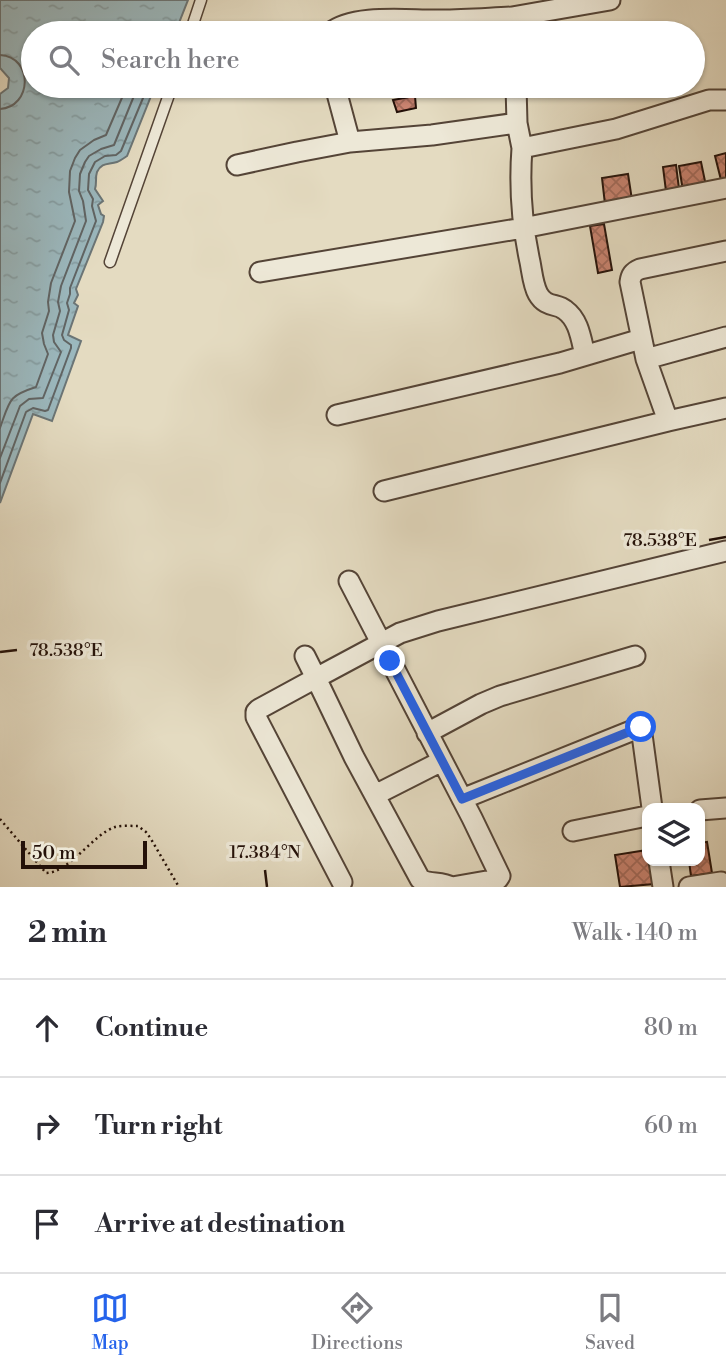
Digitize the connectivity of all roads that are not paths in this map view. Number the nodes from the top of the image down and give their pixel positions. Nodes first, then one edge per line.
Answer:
1 (201, 0) edge
2 (610, 0) edge
3 (194, 21) edge
4 (370, 21) edge
5 (457, 21) edge
6 (529, 21) edge
7 (168, 98) edge
8 (338, 98) edge
9 (516, 98) edge
10 (726, 100) edge
11 (517, 123) junction
12 (350, 142) junction
13 (522, 148) junction
14 (237, 165) dead end
15 (726, 188) edge
16 (523, 229) junction
17 (726, 251) edge
18 (110, 262) dead end
19 (260, 272) dead end
20 (726, 337) edge
21 (641, 339) junction
22 (584, 355) junction
23 (646, 359) junction
24 (726, 408) edge
25 (337, 415) dead end
26 (668, 421) junction
27 (384, 491) dead end
28 (726, 551) edge
29 (349, 581) dead end
30 (381, 643) junction
31 (305, 656) dead end
32 (635, 656) dead end
33 (316, 678) junction
34 (427, 733) junction
35 (442, 761) junction
36 (375, 795) junction
37 (462, 799) junction
38 (651, 803) edge
39 (726, 808) edge
40 (705, 810) edge
41 (642, 817) edge
42 (573, 831) dead end
43 (660, 866) edge
44 (342, 882) dead end
45 (452, 887) edge
46 (663, 887) edge
47 (689, 887) edge
48 (721, 887) edge

1 - 3 lane
2 - 6 street
4 - 5 street
7 - 18 lane
8 - 12 street
9 - 11 street
10 - 13 street
11 - 12 street
11 - 13 street
12 - 14 street
13 - 16 street
15 - 16 street
16 - 19 street
16 - 22 street
17 - 21 street
20 - 23 street
21 - 22 street
21 - 23 street
22 - 25 street
23 - 26 street
24 - 26 street
26 - 27 street
28 - 30 street
29 - 30 street
30 - 33 street
30 - 34 street
31 - 33 street
32 - 34 street
33 - 36 street
33 - 44 street
34 - 35 street
35 - 36 street
35 - 37 street
36 - 45 street
37 - 38 street
37 - 45 street
39 - 40 street
41 - 42 street
43 - 46 street
47 - 48 street

